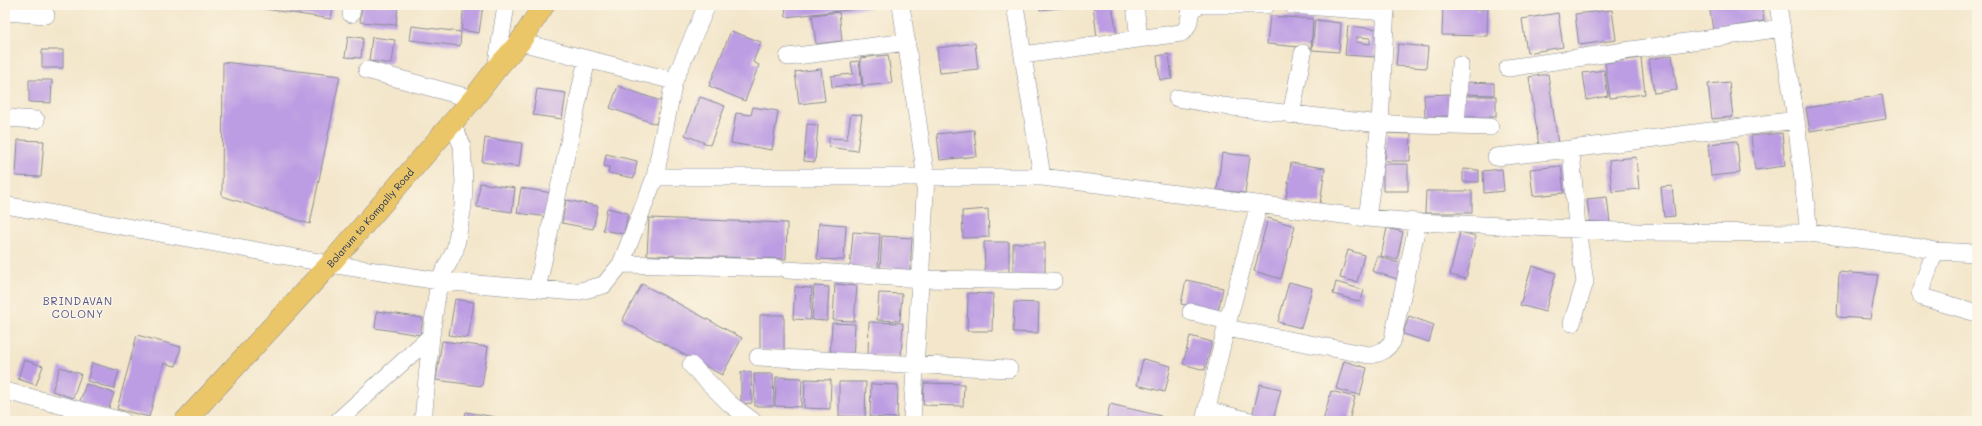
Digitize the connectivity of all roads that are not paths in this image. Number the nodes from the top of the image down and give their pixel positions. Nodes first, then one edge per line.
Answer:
1 (506, 5) edge
2 (544, 5) edge
3 (707, 5) edge
4 (901, 5) edge
5 (1015, 5) edge
6 (1135, 5) edge
7 (1266, 5) edge
8 (1292, 5) edge
9 (1778, 5) edge
10 (1386, 8) edge
11 (5, 12) edge
12 (46, 15) dead end
13 (1782, 28) junction
14 (1139, 39) junction
15 (520, 42) junction
16 (907, 42) junction
17 (1303, 53) dead end
18 (1023, 55) junction
19 (788, 57) dead end
20 (587, 59) junction
21 (1460, 65) dead end
22 (1508, 68) dead end
23 (496, 69) junction
24 (367, 70) dead end
25 (674, 81) junction
26 (1177, 98) dead end
27 (473, 99) junction
28 (1291, 115) junction
29 (5, 118) edge
30 (36, 120) dead end
31 (1796, 120) junction
32 (452, 124) junction
33 (1380, 124) junction
34 (1456, 126) junction
35 (1490, 127) dead end
36 (1571, 149) junction
37 (1496, 157) dead end
38 (1042, 177) junction
39 (655, 178) junction
40 (926, 178) junction
41 (1259, 204) junction
42 (5, 205) edge
43 (1367, 218) junction
44 (1418, 222) junction
45 (1577, 229) junction
46 (1809, 233) junction
47 (1936, 251) junction
48 (1977, 253) edge
49 (330, 264) junction
50 (621, 264) junction
51 (920, 279) junction
52 (439, 281) junction
53 (1053, 282) dead end
54 (537, 290) junction
55 (1191, 312) dead end
56 (1977, 313) edge
57 (1572, 322) dead end
58 (1227, 324) junction
59 (431, 336) junction
60 (758, 357) dead end
61 (915, 364) junction
62 (691, 365) dead end
63 (1009, 369) dead end
64 (5, 391) edge
65 (1205, 415) edge
66 (123, 421) edge
67 (185, 421) edge
68 (338, 421) edge
69 (422, 421) edge
70 (752, 421) edge
71 (912, 421) edge
72 (1250, 421) edge

1 - 23 street
2 - 15 main road, Bolarum to Kompally Road
3 - 25 street
4 - 16 street
5 - 18 street
6 - 14 street
7 - 14 street
8 - 10 street
9 - 13 street
10 - 33 street
11 - 12 street
13 - 22 street
13 - 31 street
14 - 18 street
15 - 20 street
15 - 23 main road, Bolarum to Kompally Road
16 - 19 street
16 - 40 street
17 - 28 street
18 - 38 street
20 - 25 street
20 - 54 street
21 - 34 street
23 - 27 main road, Bolarum to Kompally Road
24 - 27 street
25 - 39 street
26 - 28 street
27 - 32 main road, Bolarum to Kompally Road
28 - 33 street
29 - 30 street
31 - 36 street
31 - 46 street
32 - 49 main road, Bolarum to Kompally Road
32 - 52 street
33 - 34 street
33 - 43 street
34 - 35 street
36 - 37 street
36 - 45 street
38 - 40 street
38 - 41 street
39 - 40 street
39 - 50 street
40 - 51 street
41 - 43 street
41 - 58 street
42 - 49 street
43 - 44 street
44 - 45 street
44 - 58 street
45 - 46 street
45 - 57 street
46 - 47 street
47 - 48 street
47 - 56 street
49 - 52 street
49 - 67 main road, Bolarum to Kompally Road
50 - 51 street
50 - 54 street
51 - 53 street
51 - 61 street
52 - 54 street
52 - 59 street
55 - 58 street
58 - 65 street
59 - 68 street
59 - 69 street
60 - 61 street
61 - 63 street
61 - 71 street
62 - 70 street
64 - 66 street
65 - 72 street

